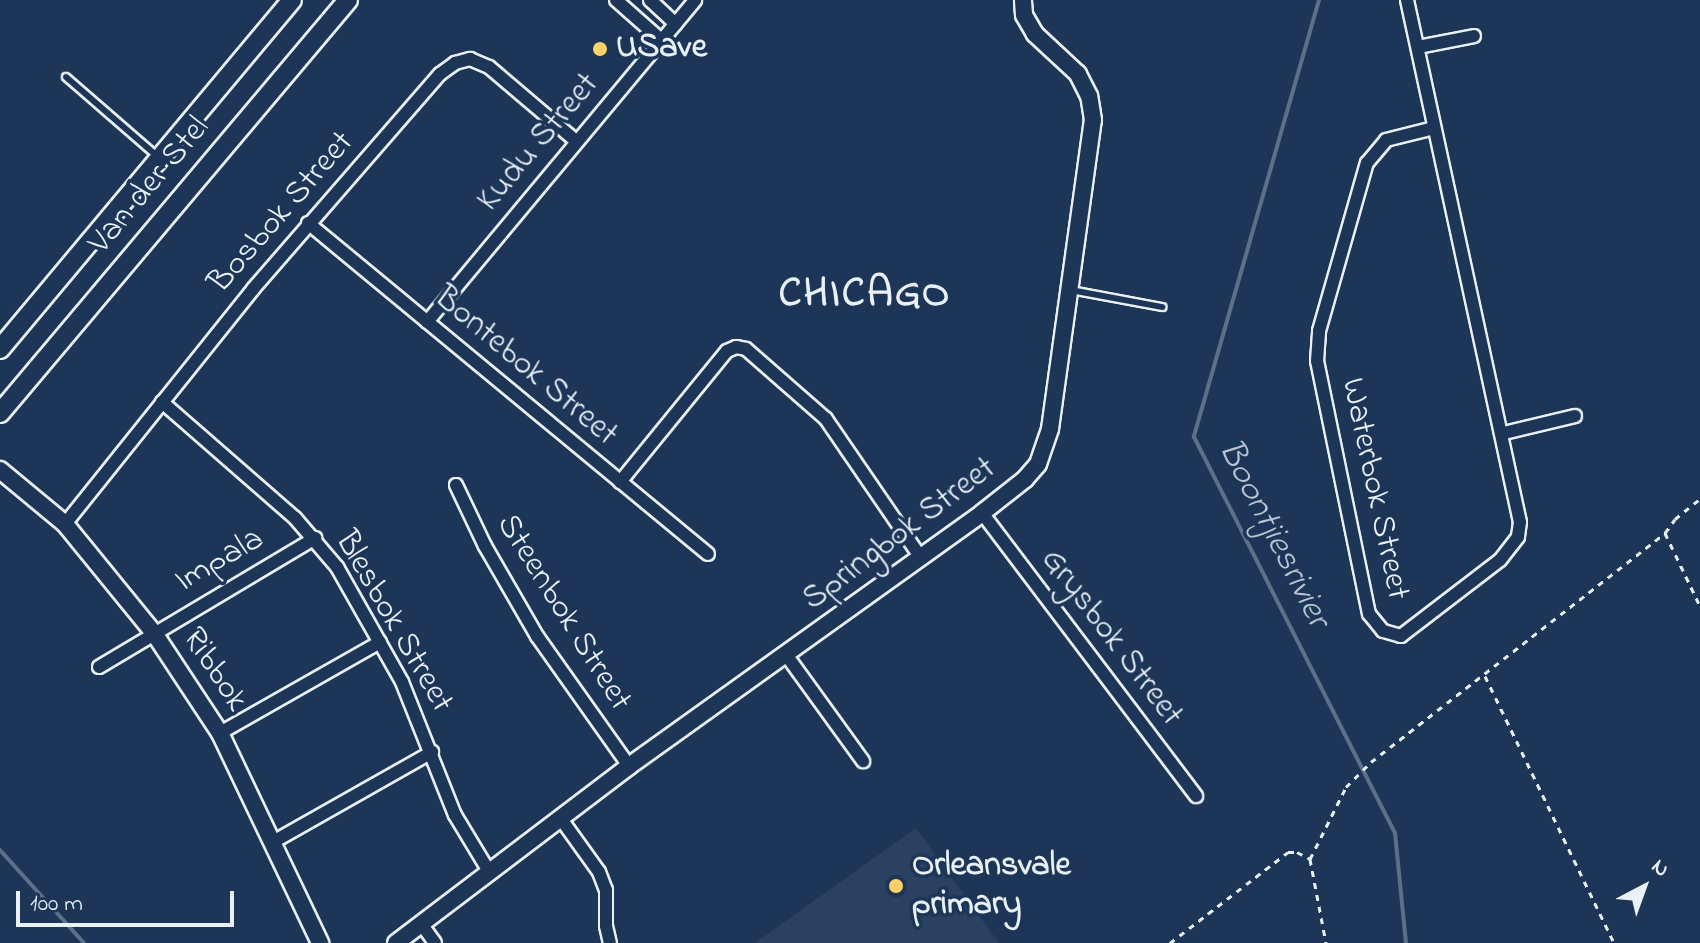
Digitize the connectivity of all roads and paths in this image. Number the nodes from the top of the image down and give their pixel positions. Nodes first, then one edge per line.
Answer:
1 (292, 0) edge
2 (348, 0) edge
3 (616, 0) edge
4 (650, 0) edge
5 (695, 0) edge
6 (1023, 0) edge
7 (1407, 0) edge
8 (676, 24) junction
9 (1474, 36) dead end
10 (661, 40) junction
11 (1418, 47) junction
12 (66, 77) dead end
13 (1434, 128) junction
14 (576, 141) junction
15 (160, 159) junction
16 (308, 223) junction
17 (1071, 290) junction
18 (1162, 307) dead end
19 (427, 322) junction
20 (0, 349) edge
21 (162, 402) junction
22 (0, 413) edge
23 (1575, 416) dead end
24 (1504, 433) junction
25 (0, 470) edge
26 (620, 482) junction
27 (456, 485) dead end
28 (1700, 499) edge
29 (982, 513) junction
30 (65, 524) junction
31 (1665, 533) junction
32 (315, 538) junction
33 (708, 554) dead end
34 (921, 558) junction
35 (1700, 606) edge
36 (154, 633) junction
37 (380, 642) junction
38 (787, 656) junction
39 (99, 667) dead end
40 (1485, 676) junction
41 (220, 733) junction
42 (432, 752) junction
43 (863, 761) dead end
44 (629, 766) junction
45 (1196, 796) dead end
46 (561, 819) junction
47 (273, 842) junction
48 (1310, 859) junction
49 (490, 873) junction
50 (422, 925) junction
51 (320, 943) edge
52 (396, 943) edge
53 (435, 943) edge
54 (610, 943) edge
55 (1170, 943) edge
56 (1326, 943) edge
57 (1614, 943) edge

1 - 15 main road, Van der Stel
2 - 22 main road, Van der Stel
3 - 10 street
4 - 8 street
5 - 8 street, Kudu Street
6 - 17 street, Springbok Street
7 - 11 street, Waterbok Street
8 - 10 street, Kudu Street
9 - 11 street
10 - 14 street, Kudu Street
11 - 13 street, Waterbok Street
12 - 15 lane
13 - 24 street, Waterbok Street
13 - 24 street, Waterbok Street
14 - 16 street, Bosbok Street
14 - 19 street, Kudu Street
15 - 20 main road, Van der Stel
16 - 19 street, Bontebok Street
16 - 21 street, Bosbok Street
17 - 18 lane
17 - 29 street, Springbok Street
19 - 26 street, Bontebok Street
21 - 30 street, Bosbok Street
21 - 32 street, Blesbok Street
23 - 24 street
25 - 30 street, Ribbok
26 - 33 street, Bontebok Street
26 - 34 street
27 - 44 street, Steenbok Street
28 - 31 path
29 - 34 street, Springbok Street
29 - 45 street, Grysbok Street
30 - 36 street, Ribbok
31 - 35 path
31 - 40 path
32 - 36 street, Impala
32 - 37 street, Blesbok Street
34 - 38 street, Springbok Street
36 - 39 street, Impala
36 - 41 street, Ribbok
37 - 41 street
37 - 42 street, Blesbok Street
38 - 43 street
38 - 44 street, Springbok Street
40 - 48 path
40 - 57 path
41 - 47 street, Ribbok
42 - 47 street
42 - 49 street, Blesbok Street
44 - 46 street, Springbok Street
46 - 49 street, Springbok Street
46 - 54 street
47 - 51 street, Ribbok
48 - 55 path
48 - 56 path
49 - 50 street, Springbok Street
50 - 52 street, Springbok Street
50 - 53 street

